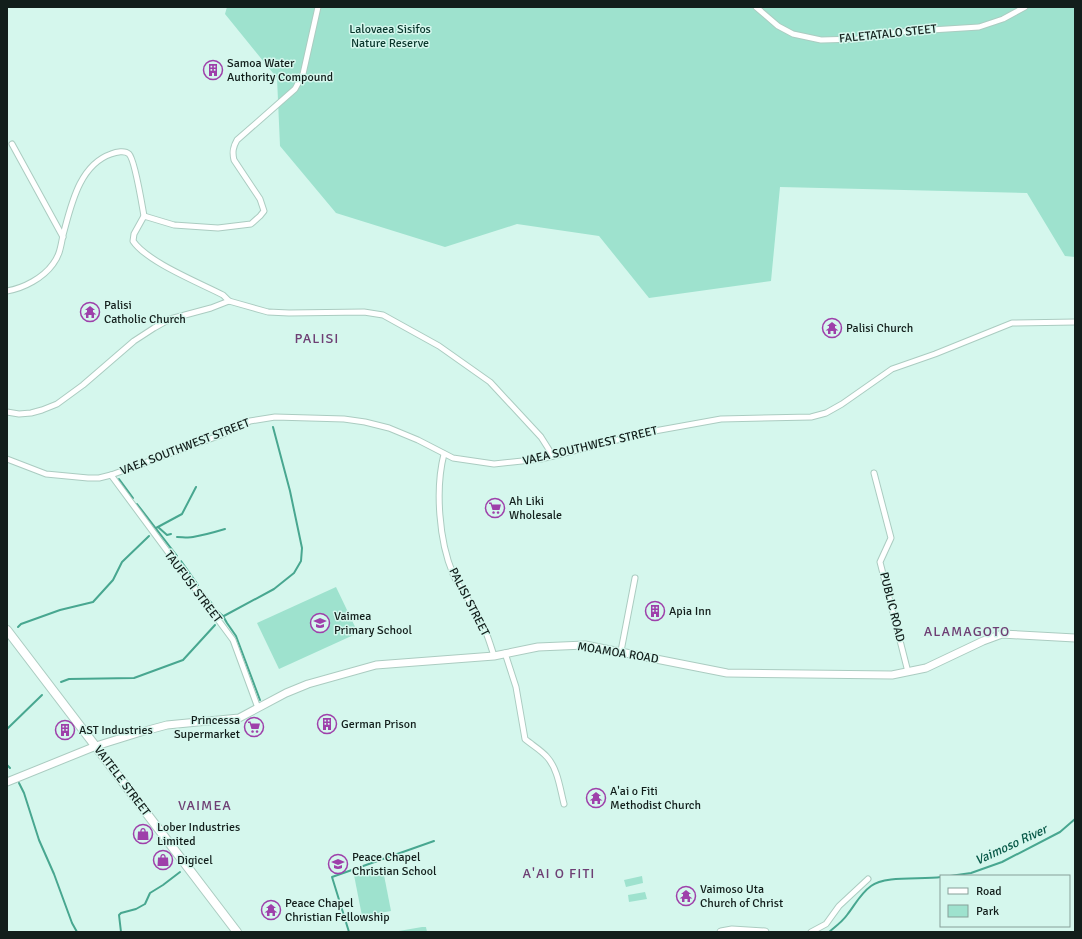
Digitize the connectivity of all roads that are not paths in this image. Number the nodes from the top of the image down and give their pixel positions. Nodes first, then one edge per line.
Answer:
1 (318, 7) edge
2 (756, 7) edge
3 (1025, 7) edge
4 (12, 144) dead end
5 (144, 216) junction
6 (63, 237) junction
7 (7, 291) edge
8 (229, 301) junction
9 (1075, 322) edge
10 (7, 412) edge
11 (444, 454) junction
12 (553, 456) junction
13 (7, 459) edge
14 (874, 473) dead end
15 (110, 475) junction
16 (635, 578) dead end
17 (7, 631) edge
18 (1075, 638) edge
19 (621, 651) junction
20 (506, 653) junction
21 (494, 656) junction
22 (908, 672) junction
23 (258, 708) junction
24 (96, 746) junction
25 (7, 782) edge
26 (564, 804) dead end
27 (868, 879) dead end
28 (237, 932) edge
29 (721, 932) edge
30 (765, 932) edge
31 (811, 932) edge

1 - 5 street
2 - 3 street, FALETATALO STEET
4 - 6 street
5 - 6 street
5 - 8 street
6 - 7 street
8 - 10 street
8 - 12 street
9 - 12 street, VAEA SOUTHWEST STREET
11 - 12 street, VAEA SOUTHWEST STREET
11 - 15 street, VAEA SOUTHWEST STREET
11 - 21 street, PALISI STREET
13 - 15 street, VAEA SOUTHWEST STREET
14 - 22 street, PUBLIC ROAD
15 - 23 street, TAUFUSI STREET
16 - 19 street
17 - 24 main road, VAITELE STREET
18 - 22 street, MOAMOA ROAD
19 - 20 street, MOAMOA ROAD
19 - 22 street, MOAMOA ROAD
20 - 21 street, MOAMOA ROAD
20 - 26 street
21 - 23 street, MOAMOA ROAD
23 - 24 street, MOAMOA ROAD
24 - 25 street, MOAMOA ROAD
24 - 28 main road, VAITELE STREET
27 - 31 street
29 - 30 street

